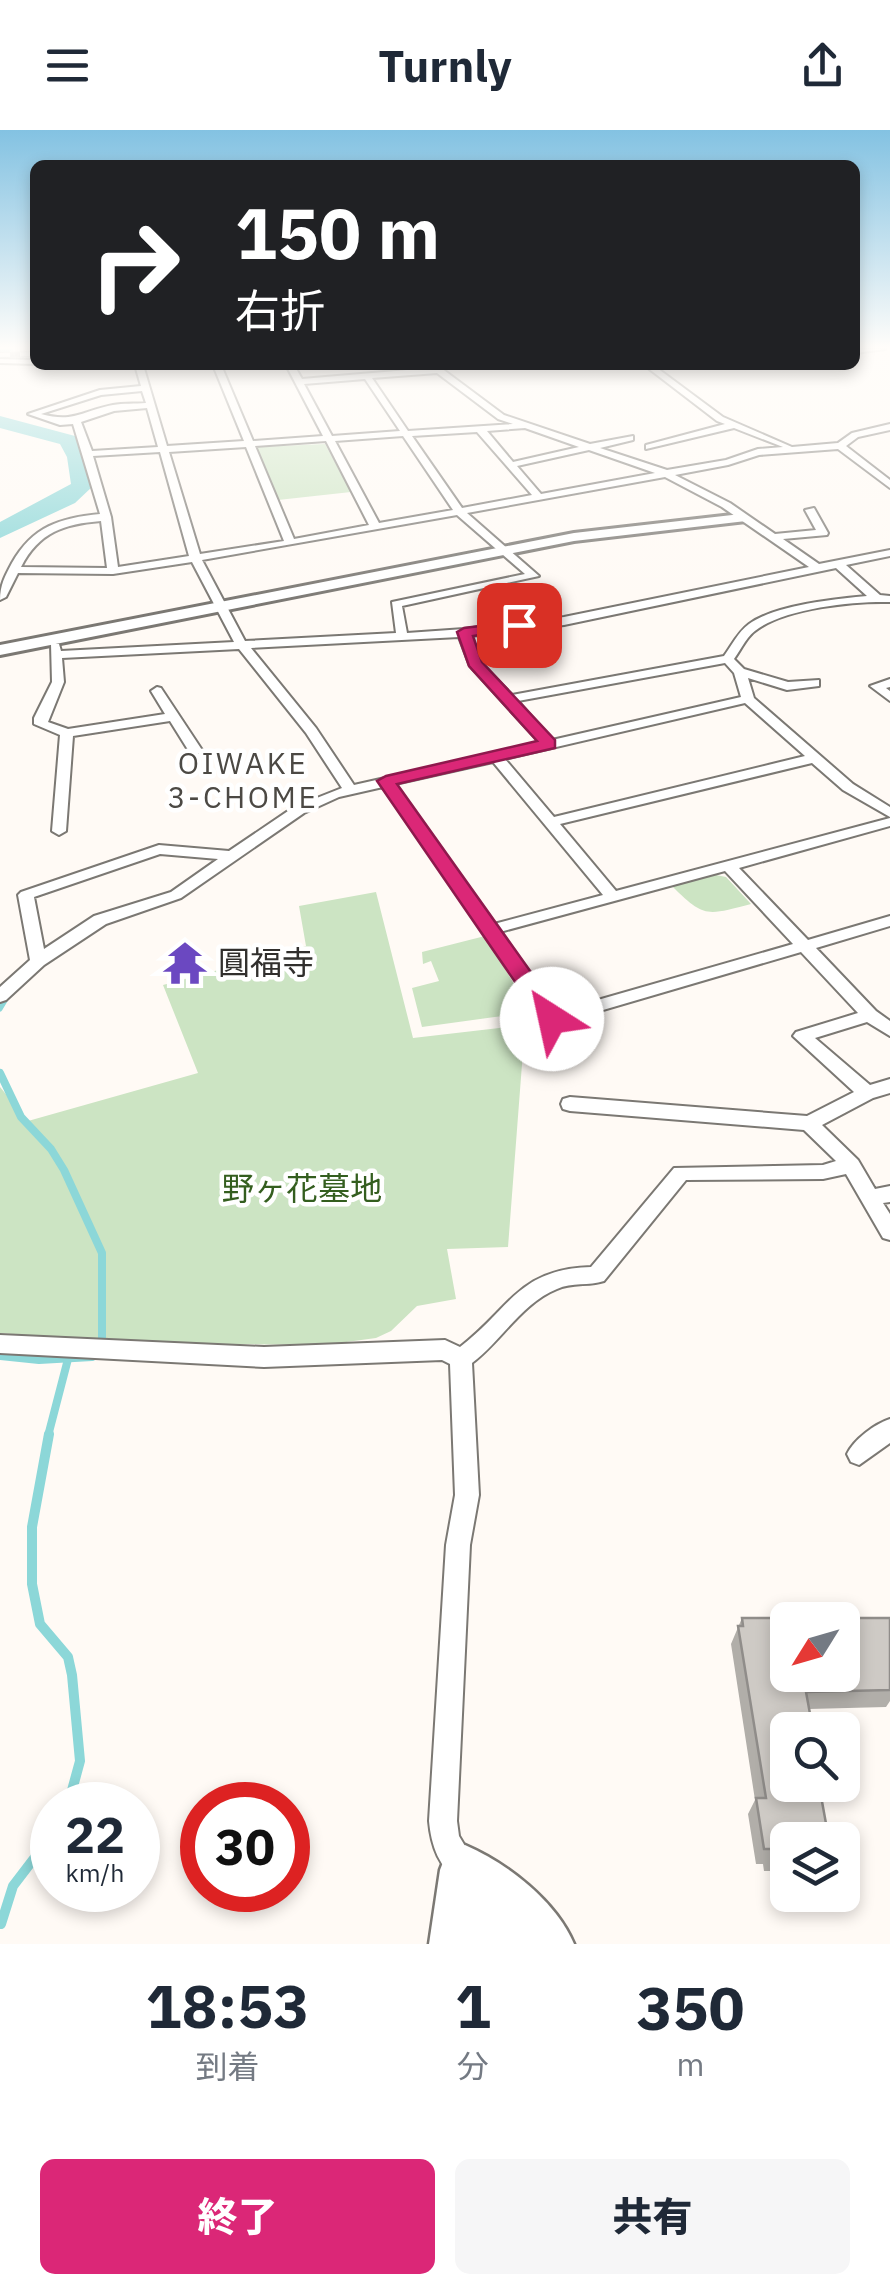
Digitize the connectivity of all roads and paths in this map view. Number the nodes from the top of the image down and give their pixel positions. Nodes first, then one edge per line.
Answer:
1 (81, 434) edge
2 (158, 434) edge
3 (245, 434) edge
4 (327, 434) edge
5 (421, 434) edge
6 (484, 434) edge
7 (545, 434) edge
8 (700, 434) edge
9 (756, 434) edge
10 (860, 434) edge
11 (404, 435) junction
12 (630, 438) dead end
13 (330, 440) junction
14 (249, 444) junction
15 (840, 446) junction
16 (649, 447) dead end
17 (793, 448) junction
18 (163, 449) junction
19 (592, 449) junction
20 (88, 454) junction
21 (511, 465) junction
22 (665, 473) junction
23 (890, 485) edge
24 (538, 496) junction
25 (810, 510) dead end
26 (459, 512) junction
27 (106, 517) junction
28 (741, 518) junction
29 (375, 526) junction
30 (775, 537) junction
31 (290, 543) junction
32 (504, 551) junction
33 (890, 553) edge
34 (196, 560) junction
35 (836, 563) junction
36 (816, 566) junction
37 (14, 570) junction
38 (113, 571) junction
39 (0, 597) edge
40 (875, 597) junction
41 (890, 599) edge
42 (223, 609) junction
43 (464, 632) junction
44 (402, 636) junction
45 (241, 644) junction
46 (55, 648) junction
47 (0, 650) edge
48 (728, 659) junction
49 (740, 672) junction
50 (815, 683) dead end
51 (890, 683) edge
52 (157, 691) dead end
53 (890, 697) edge
54 (509, 699) junction
55 (748, 699) junction
56 (172, 717) junction
57 (67, 733) junction
58 (548, 744) junction
59 (195, 750) dead end
60 (496, 756) junction
61 (814, 758) junction
62 (386, 781) junction
63 (350, 789) junction
64 (890, 813) edge
65 (552, 822) junction
66 (890, 822) edge
67 (59, 831) dead end
68 (233, 856) junction
69 (728, 865) junction
70 (613, 896) junction
71 (890, 921) edge
72 (490, 930) junction
73 (804, 946) junction
74 (38, 961) junction
75 (0, 996) edge
76 (870, 1015) junction
77 (890, 1030) edge
78 (881, 1093) edge
79 (570, 1104) dead end
80 (809, 1123) junction
81 (851, 1165) junction
82 (880, 1195) edge
83 (890, 1232) edge
84 (0, 1344) edge
85 (461, 1359) junction
86 (890, 1429) edge
87 (860, 1454) dead end
88 (465, 1870) junction
89 (456, 1944) edge
90 (495, 1944) edge
91 (548, 1944) edge

1 - 20 street
2 - 18 street
3 - 14 street
4 - 13 street
5 - 11 street
6 - 21 street
7 - 19 street
8 - 16 street
9 - 17 street
10 - 15 street
11 - 13 street
11 - 26 street
12 - 19 street
13 - 14 street
13 - 29 street
14 - 18 street
14 - 31 street
15 - 17 street
15 - 23 street
17 - 22 street
18 - 20 street
18 - 34 street
19 - 21 street
19 - 22 street
20 - 27 street
21 - 24 street
22 - 24 street
22 - 28 street
24 - 26 street
25 - 30 street
26 - 29 street
26 - 32 street
27 - 37 street
27 - 38 street
28 - 30 street
28 - 32 street
29 - 31 street
30 - 36 street
31 - 34 street
32 - 42 street
32 - 44 street
33 - 35 street
34 - 38 street
34 - 42 street
35 - 36 street
35 - 40 street
36 - 43 street
37 - 38 street
37 - 39 street
40 - 41 street
40 - 48 street
42 - 45 street
42 - 46 street
43 - 44 street
43 - 54 street
44 - 45 street
45 - 46 street
45 - 63 street
46 - 47 street
46 - 57 street
48 - 49 street
48 - 54 street
49 - 50 street
49 - 55 street
51 - 53 street
52 - 56 street
54 - 58 street
55 - 58 street
55 - 61 street
56 - 57 street
56 - 59 street
57 - 67 street
58 - 60 street
60 - 62 street
60 - 65 street
61 - 64 street
61 - 65 street
62 - 63 street
62 - 72 street
63 - 68 street
65 - 70 street
66 - 69 street
68 - 74 street
68 - 74 street
69 - 70 street
69 - 73 street
70 - 72 street
71 - 73 street
72 - 73 street
73 - 76 street
74 - 75 street
76 - 77 street
76 - 78 street
78 - 80 street
79 - 80 street
80 - 81 street
81 - 82 street
81 - 85 street
82 - 83 street
84 - 85 street
85 - 88 street
86 - 87 street
88 - 89 highway
88 - 90 highway
88 - 91 highway

